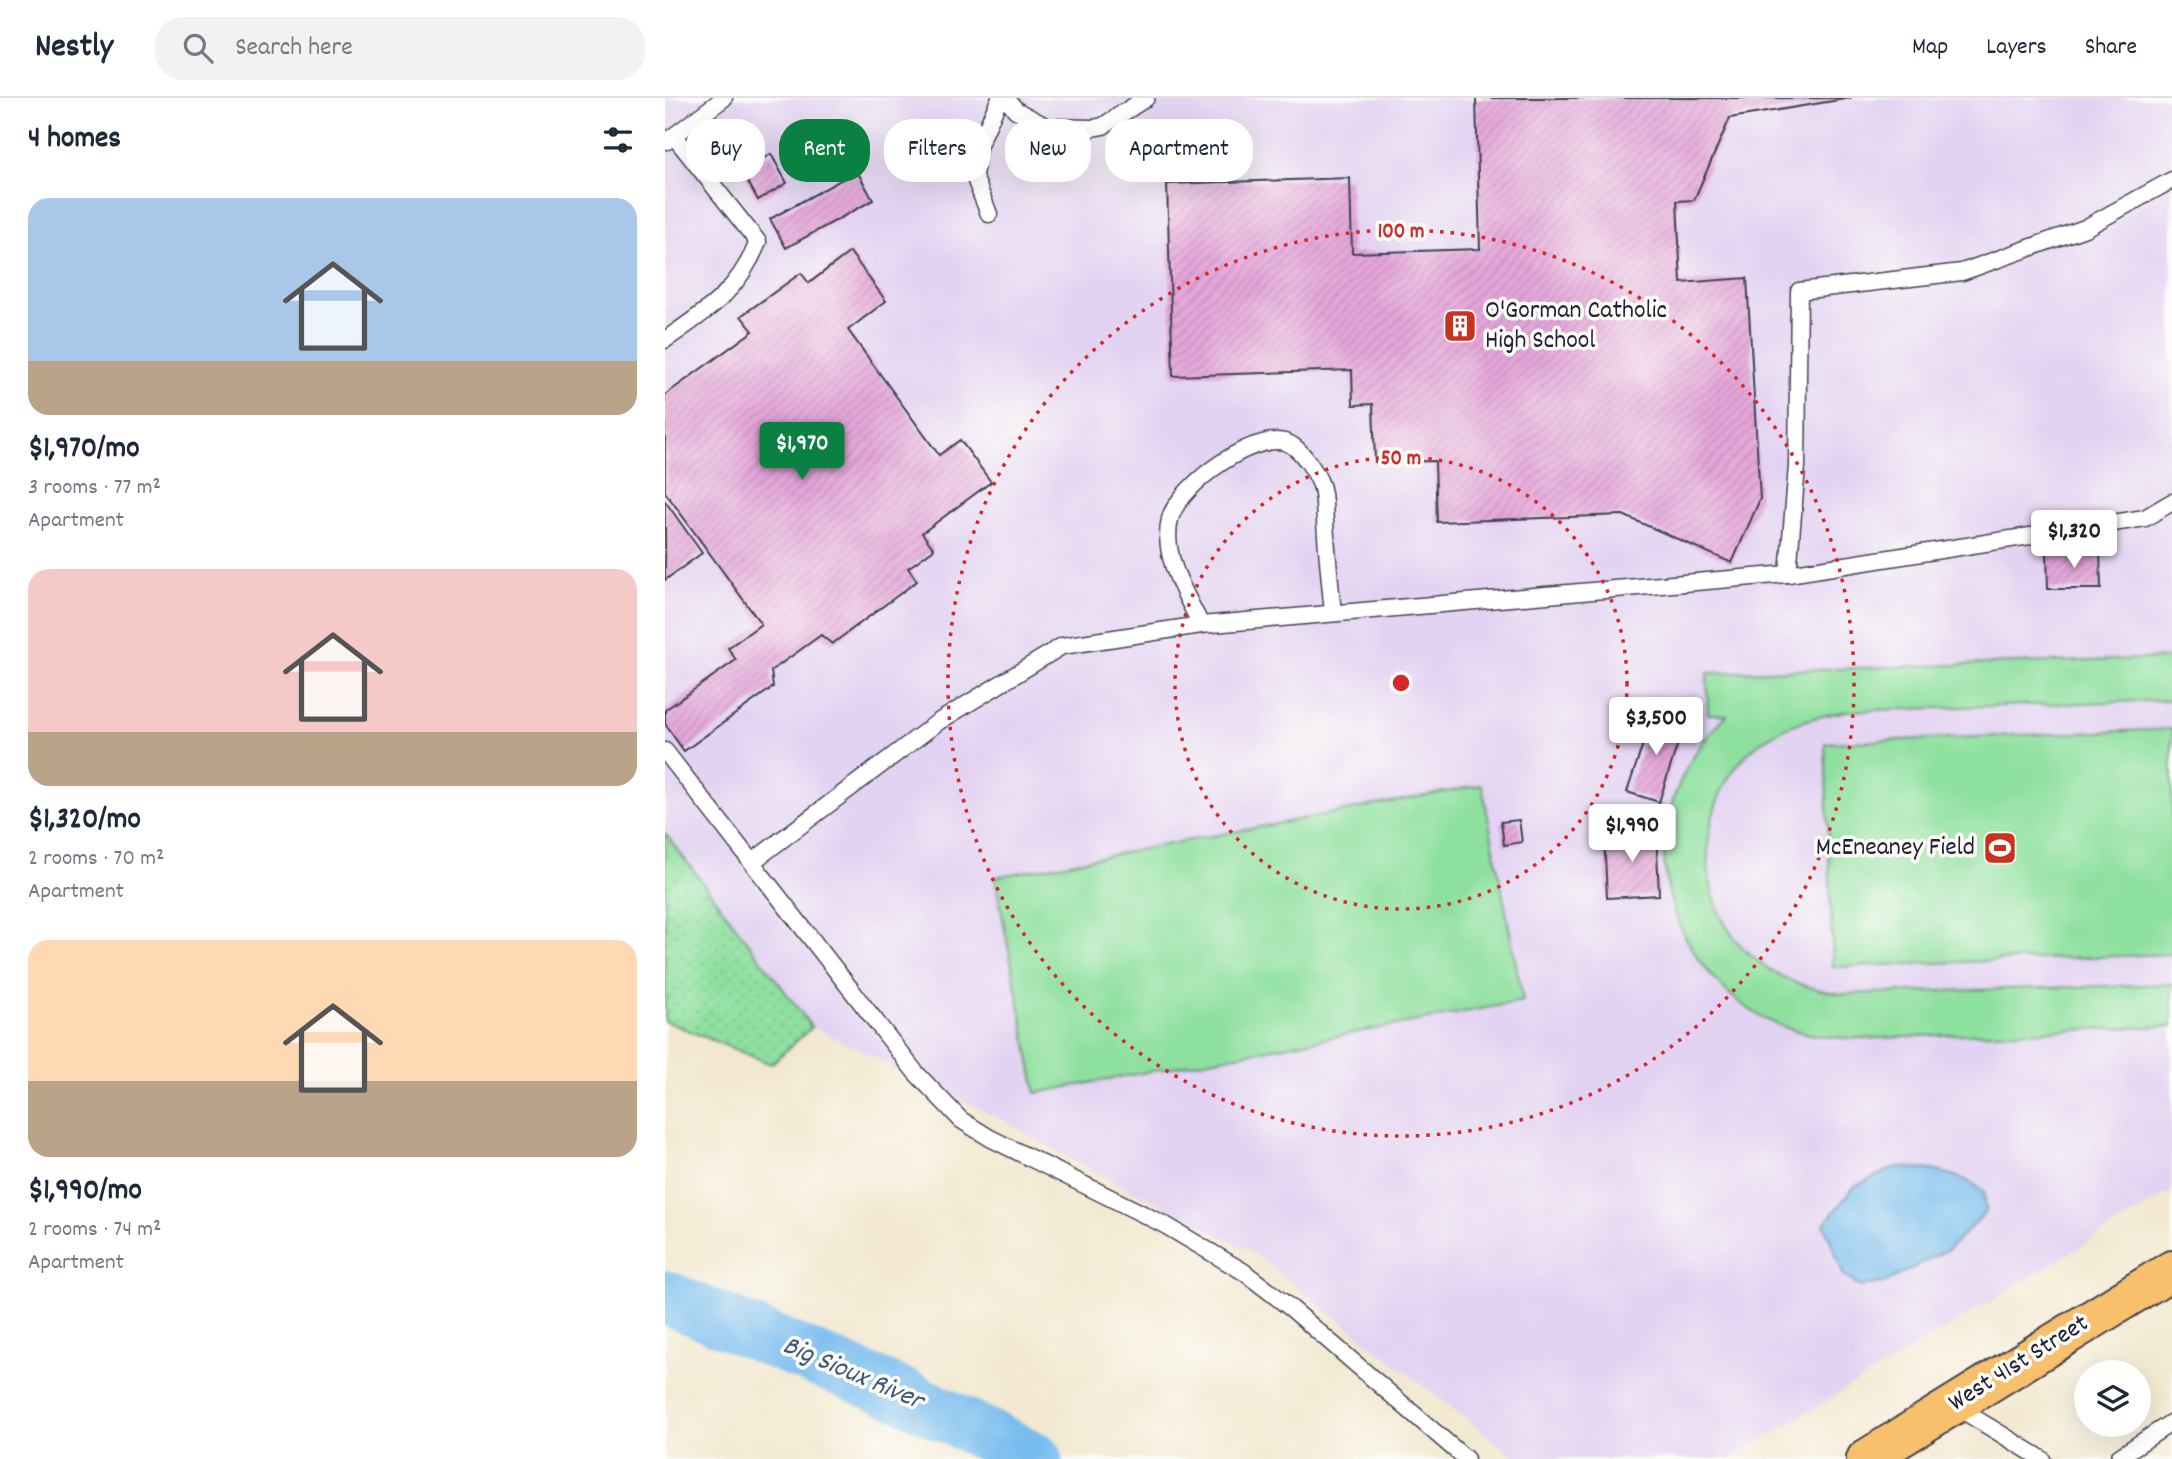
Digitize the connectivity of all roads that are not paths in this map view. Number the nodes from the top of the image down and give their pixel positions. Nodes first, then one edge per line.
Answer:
1 (724, 98) edge
2 (1002, 98) edge
3 (1146, 98) edge
4 (669, 139) edge
5 (2172, 180) edge
6 (989, 214) dead end
7 (665, 341) edge
8 (2172, 502) edge
9 (1788, 574) junction
10 (1333, 613) junction
11 (1201, 625) junction
12 (665, 751) edge
13 (752, 862) junction
14 (2168, 1279) edge
15 (1953, 1405) junction
16 (2172, 1422) edge
17 (2118, 1458) edge
18 (1465, 1459) edge
19 (1866, 1459) edge
20 (2042, 1459) edge

1 - 4 lane
2 - 3 lane
2 - 6 lane
4 - 7 lane
5 - 9 lane
8 - 9 lane
9 - 10 lane
10 - 11 lane
10 - 11 lane
11 - 13 lane
12 - 13 lane
13 - 18 lane
14 - 15 main road, West 41st Street
15 - 19 main road, West 41st Street
15 - 20 lane
16 - 17 lane

